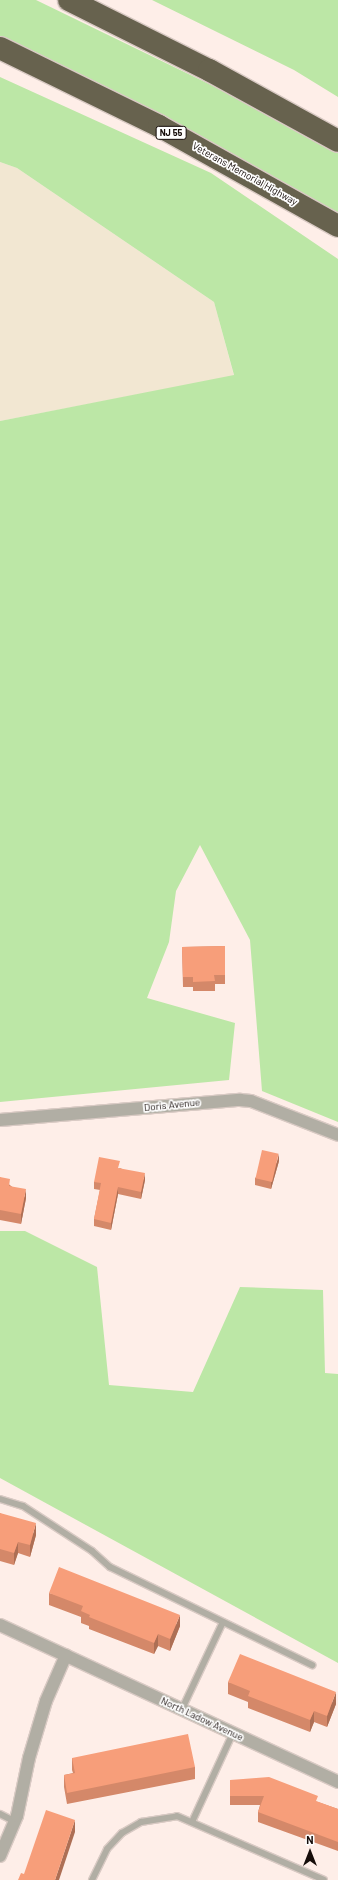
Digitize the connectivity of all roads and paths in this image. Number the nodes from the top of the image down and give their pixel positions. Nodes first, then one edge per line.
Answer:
1 (69, 0) edge
2 (0, 48) edge
3 (338, 141) edge
4 (338, 226) edge
5 (0, 1120) edge
6 (338, 1135) edge
7 (0, 1499) edge
8 (223, 1622) junction
9 (0, 1625) edge
10 (66, 1655) junction
11 (312, 1665) dead end
12 (182, 1709) junction
13 (233, 1733) junction
14 (338, 1782) edge
15 (0, 1814) edge
16 (14, 1821) junction
17 (192, 1822) junction
18 (0, 1856) edge
19 (92, 1880) edge
20 (324, 1880) edge

1 - 3 highway
2 - 4 highway, Veterans Memorial Highway / NJ 55
5 - 6 street, Doris Avenue
7 - 8 lane
8 - 11 lane
8 - 12 lane
9 - 10 street, North Ladow Avenue
10 - 12 street, North Ladow Avenue
10 - 16 street
12 - 13 street, North Ladow Avenue
13 - 14 street, North Ladow Avenue
13 - 17 lane
15 - 16 lane
16 - 18 street
17 - 19 lane
17 - 20 lane

